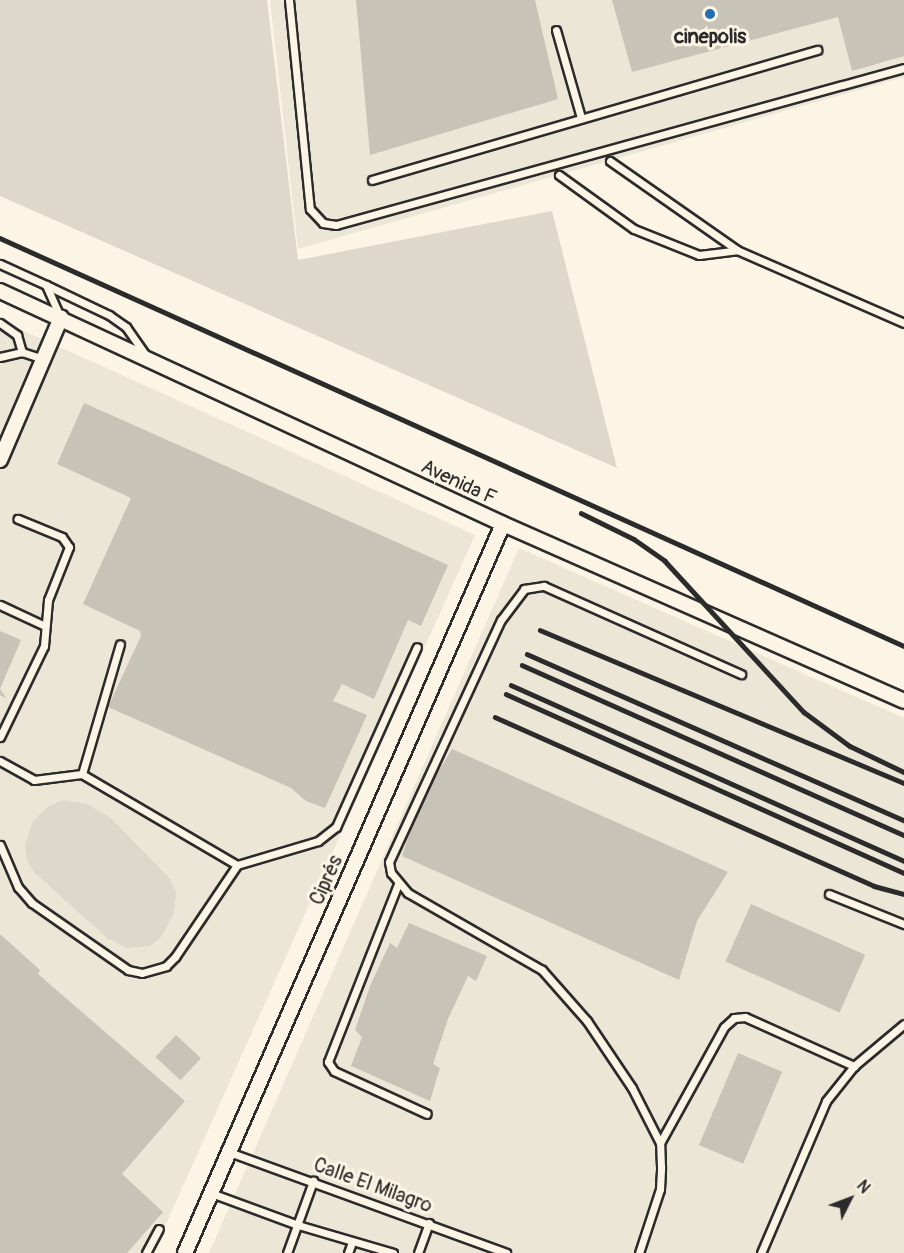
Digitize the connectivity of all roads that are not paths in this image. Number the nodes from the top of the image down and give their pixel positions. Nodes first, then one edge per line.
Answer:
1 (289, 0) edge
2 (556, 30) dead end
3 (817, 50) dead end
4 (904, 68) edge
5 (581, 118) junction
6 (610, 161) dead end
7 (559, 175) dead end
8 (372, 180) dead end
9 (737, 250) junction
10 (0, 264) edge
11 (45, 285) junction
12 (1, 295) edge
13 (61, 318) junction
14 (0, 323) edge
15 (904, 323) edge
16 (22, 352) junction
17 (0, 357) edge
18 (147, 358) junction
19 (43, 359) junction
20 (0, 460) edge
21 (18, 519) dead end
22 (503, 524) junction
23 (0, 605) edge
24 (45, 626) junction
25 (120, 644) dead end
26 (417, 647) dead end
27 (741, 674) dead end
28 (904, 701) edge
29 (0, 737) edge
30 (0, 761) edge
31 (82, 774) junction
32 (0, 845) edge
33 (237, 865) junction
34 (398, 884) junction
35 (829, 894) dead end
36 (904, 924) edge
37 (904, 1024) edge
38 (854, 1066) junction
39 (427, 1114) dead end
40 (660, 1143) junction
41 (228, 1151) junction
42 (313, 1181) junction
43 (211, 1193) junction
44 (429, 1223) junction
45 (298, 1226) junction
46 (159, 1229) dead end
47 (352, 1242) junction
48 (146, 1253) edge
49 (185, 1253) edge
50 (287, 1253) edge
51 (348, 1253) edge
52 (393, 1253) edge
53 (418, 1253) edge
54 (506, 1253) edge
55 (639, 1253) edge
56 (761, 1253) edge

1 - 4 lane
2 - 5 lane
3 - 5 lane
5 - 8 lane
6 - 9 lane
7 - 9 lane
9 - 15 lane
10 - 11 lane
11 - 13 lane
11 - 18 lane
12 - 13 street, Avenida F
13 - 18 street, Avenida F
13 - 19 street
14 - 16 lane
16 - 17 lane
16 - 19 lane
18 - 22 street, Avenida F
19 - 20 street
21 - 24 lane
22 - 28 street, Avenida F
22 - 41 street, Ciprés
23 - 24 lane
24 - 29 lane
25 - 31 lane
26 - 33 lane
27 - 34 lane
30 - 31 lane
31 - 33 lane
32 - 33 lane
34 - 39 lane
34 - 40 lane
35 - 36 lane
37 - 38 lane
38 - 40 lane
38 - 56 lane
40 - 55 lane
41 - 42 lane, Calle El Milagro
41 - 43 street, Ciprés
42 - 44 lane, Calle El Milagro
42 - 45 lane
43 - 45 lane
43 - 49 street, Ciprés
44 - 53 lane
44 - 54 lane, Calle El Milagro
45 - 47 lane
45 - 50 lane
46 - 48 lane
47 - 51 lane
47 - 52 lane

